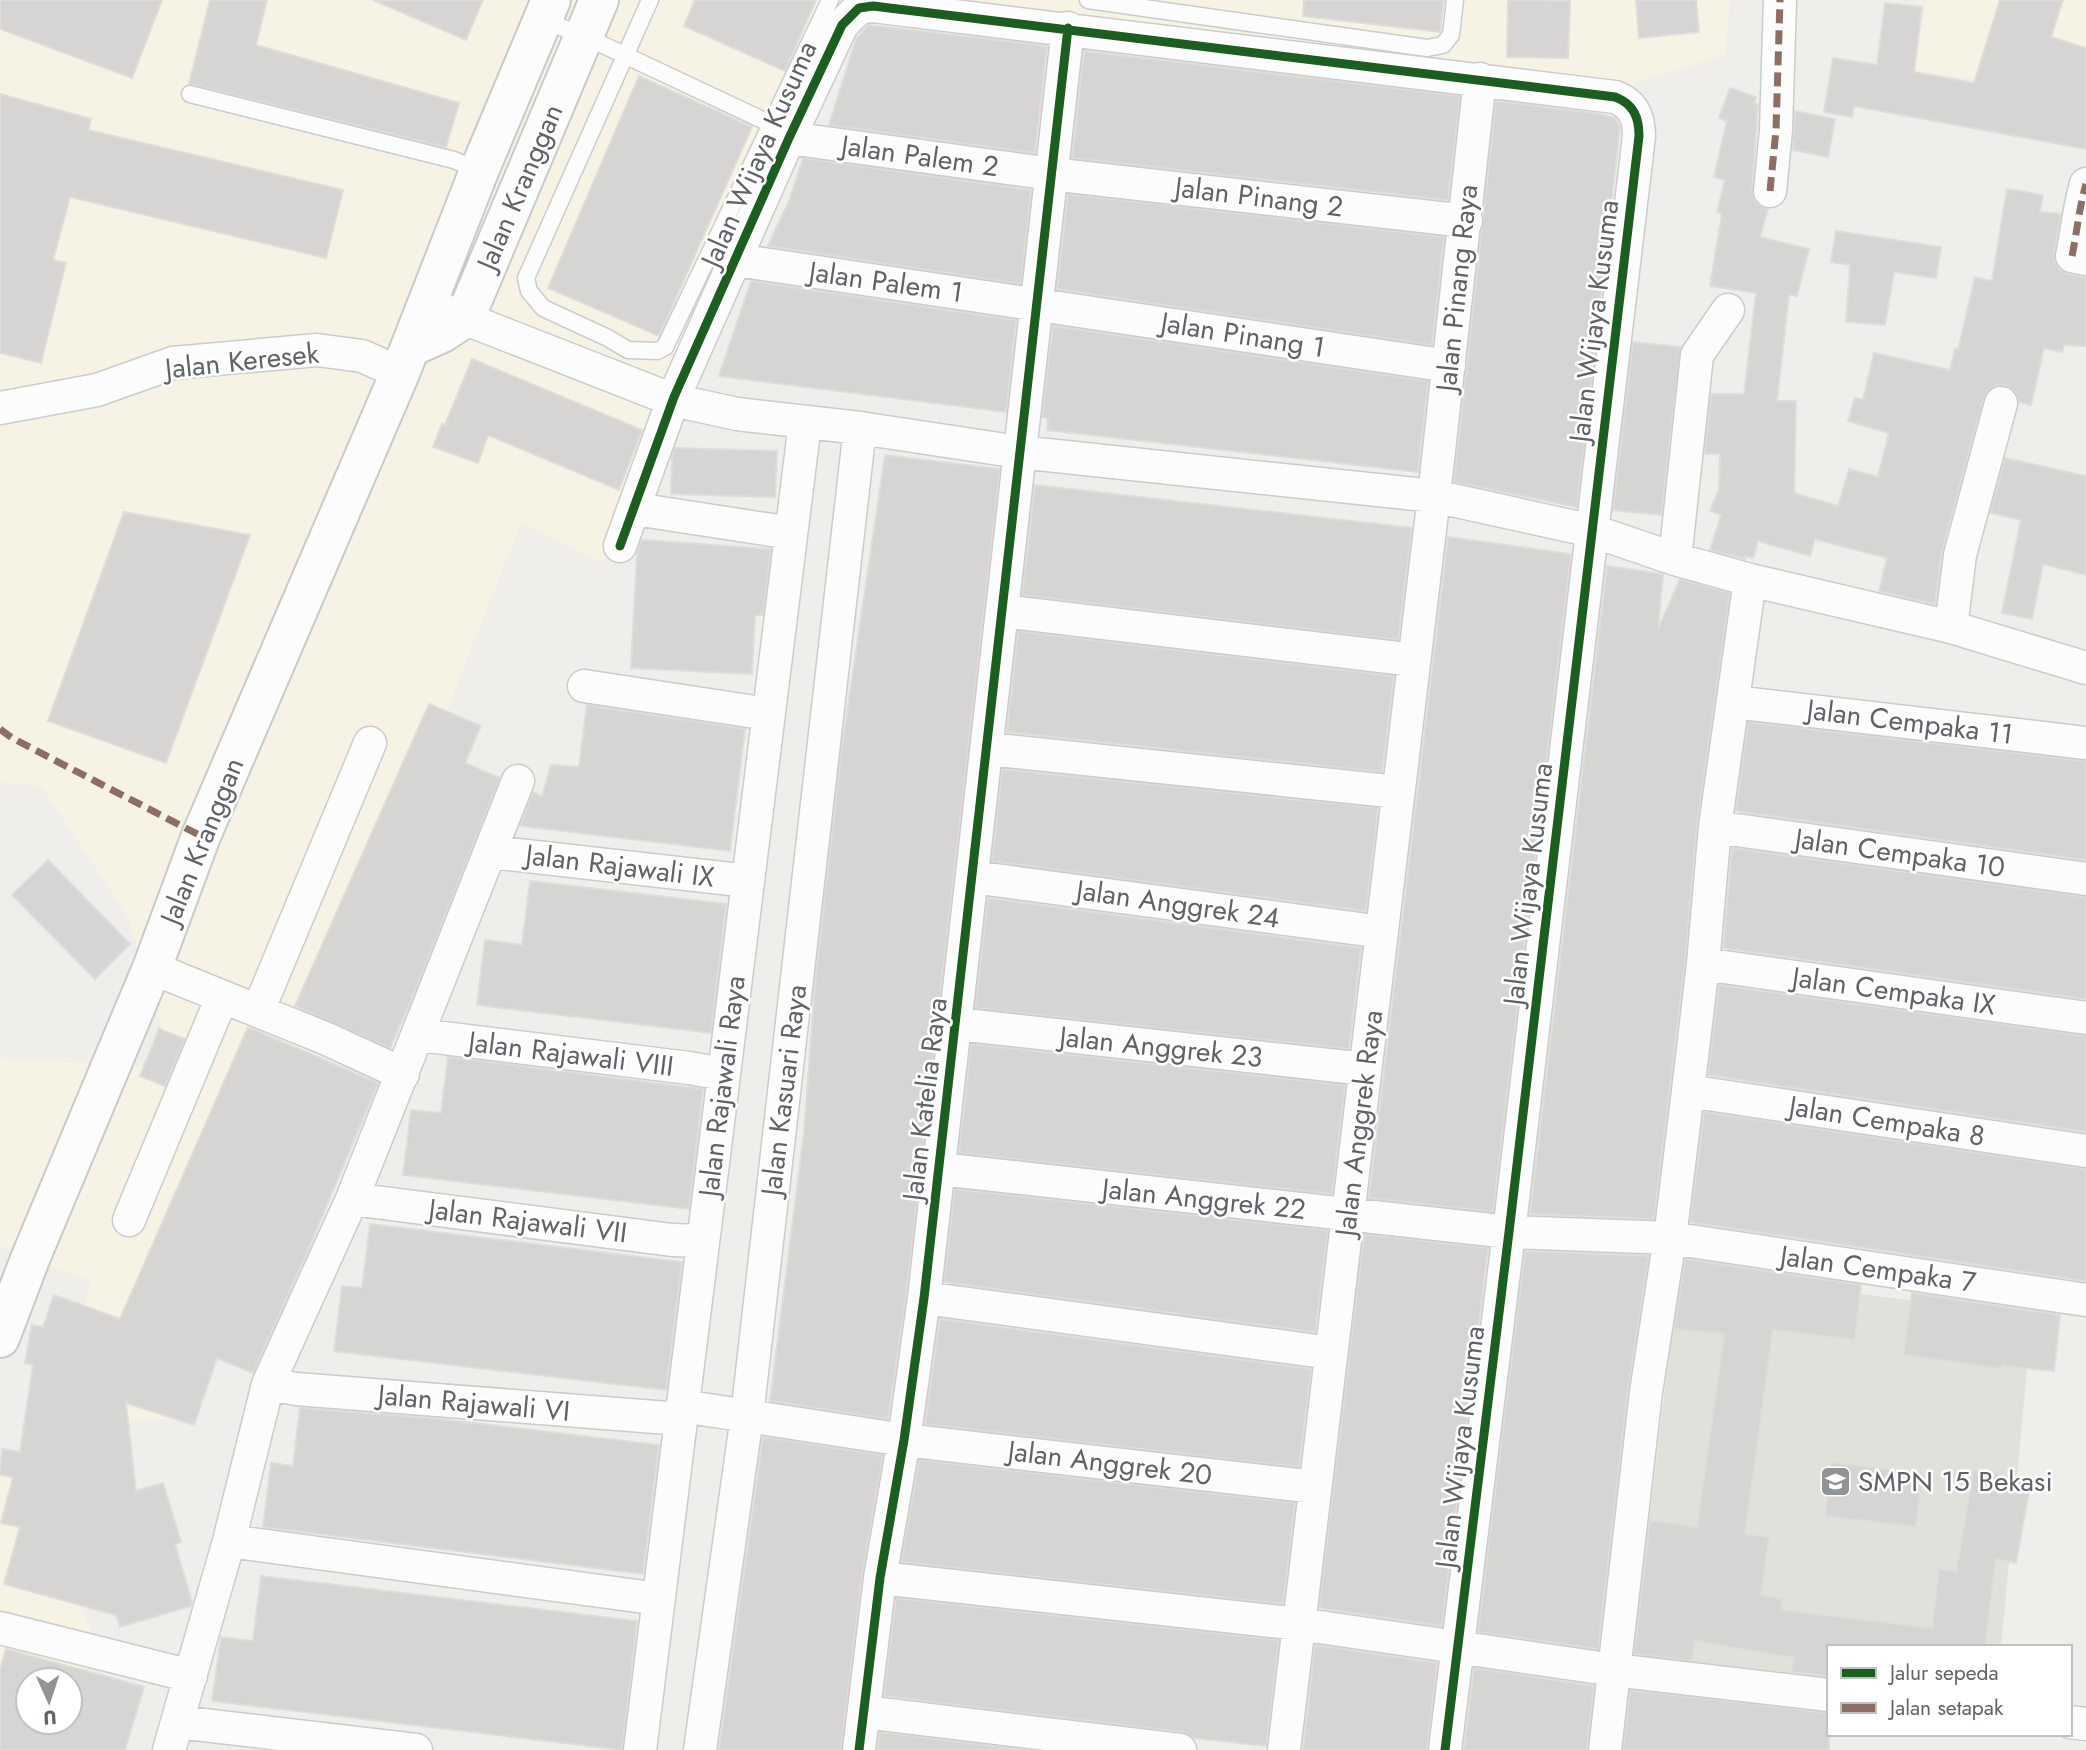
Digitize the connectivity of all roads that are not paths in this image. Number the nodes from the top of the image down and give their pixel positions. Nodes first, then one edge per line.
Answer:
1 (599, 0) edge
2 (650, 0) edge
3 (830, 0) edge
4 (1088, 0) edge
5 (1455, 0) edge
6 (1780, 0) edge
7 (547, 10) edge
8 (1068, 29) junction
9 (584, 36) junction
10 (627, 56) junction
11 (1480, 79) junction
12 (190, 94) dead end
13 (780, 131) junction
14 (480, 171) junction
15 (1051, 174) junction
16 (2086, 184) edge
17 (1770, 191) dead end
18 (1466, 221) junction
19 (2086, 259) edge
20 (736, 260) junction
21 (1036, 303) junction
22 (429, 304) junction
23 (1728, 310) dead end
24 (465, 318) junction
25 (405, 360) junction
26 (1449, 366) junction
27 (673, 401) junction
28 (2001, 403) dead end
29 (0, 408) edge
30 (805, 423) junction
31 (860, 428) junction
32 (1019, 452) junction
33 (1434, 496) junction
34 (635, 509) junction
35 (1593, 531) junction
36 (791, 533) junction
37 (620, 546) dead end
38 (1675, 559) junction
39 (1750, 580) junction
40 (1003, 611) junction
41 (1951, 627) junction
42 (1414, 660) junction
43 (2086, 668) edge
44 (584, 686) dead end
45 (1733, 702) junction
46 (768, 714) junction
47 (370, 743) dead end
48 (2086, 743) edge
49 (988, 749) junction
50 (518, 781) dead end
51 (1398, 792) junction
52 (1715, 827) junction
53 (492, 852) junction
54 (973, 877) junction
55 (748, 879) junction
56 (2086, 879) edge
57 (1382, 932) junction
58 (1703, 964) junction
59 (152, 968) junction
60 (222, 997) junction
61 (258, 1011) junction
62 (2086, 1018) edge
63 (957, 1024) junction
64 (419, 1035) junction
65 (1365, 1069) junction
66 (403, 1074) junction
67 (724, 1074) junction
68 (1688, 1091) junction
69 (2086, 1151) edge
70 (940, 1169) junction
71 (352, 1199) junction
72 (1348, 1215) junction
73 (129, 1220) dead end
74 (1509, 1232) junction
75 (1670, 1238) junction
76 (704, 1241) junction
77 (925, 1298) junction
78 (2086, 1300) edge
79 (0, 1338) edge
80 (1331, 1353) junction
81 (268, 1384) junction
82 (681, 1413) junction
83 (747, 1416) junction
84 (904, 1440) junction
85 (1315, 1487) junction
86 (229, 1541) junction
87 (880, 1578) junction
88 (659, 1599) junction
89 (1299, 1624) junction
90 (0, 1628) edge
91 (1458, 1648) junction
92 (1614, 1670) junction
93 (191, 1676) junction
94 (1827, 1695) edge
95 (864, 1712) junction
96 (173, 1736) edge
97 (415, 1750) edge
98 (640, 1750) edge
99 (700, 1750) edge
100 (859, 1750) edge
101 (1180, 1750) edge
102 (1284, 1750) edge
103 (1445, 1750) edge
104 (1605, 1750) edge

1 - 9 main road, Jalan Kranggan
2 - 10 lane
3 - 13 lane
4 - 5 lane
6 - 17 street
7 - 9 lane
7 - 14 main road, Jalan Kranggan
8 - 11 street, Jalan Wijaya Kusuma
8 - 13 street, Jalan Wijaya Kusuma
8 - 15 street, Jalan Katelia Raya
9 - 10 lane
9 - 24 main road, Jalan Kranggan
10 - 13 lane
10 - 13 lane
11 - 18 street, Jalan Pinang Raya
11 - 35 street, Jalan Wijaya Kusuma
12 - 14 lane
13 - 15 street, Jalan Palem 2
13 - 20 street, Jalan Wijaya Kusuma
14 - 22 main road, Jalan Kranggan
15 - 18 street, Jalan Pinang 2
15 - 21 street, Jalan Katelia Raya
16 - 19 street
18 - 26 street, Jalan Pinang Raya
20 - 21 street, Jalan Palem 1
20 - 27 street, Jalan Wijaya Kusuma
21 - 26 street, Jalan Pinang 1
21 - 32 street, Jalan Katelia Raya
22 - 24 street
22 - 25 main road, Jalan Kranggan
23 - 38 street
24 - 25 main road
24 - 27 street
25 - 29 street, Jalan Keresek
25 - 59 main road, Jalan Kranggan
26 - 33 street, Jalan Pinang Raya
27 - 30 street
27 - 34 street, Jalan Wijaya Kusuma
28 - 41 street
30 - 31 street
30 - 36 street, Jalan Rajawali Raya
31 - 32 street
31 - 83 street, Jalan Kasuari Raya
32 - 33 street
32 - 40 street, Jalan Katelia Raya
33 - 35 street
33 - 42 street, Jalan Anggrek Raya
34 - 36 street
34 - 37 street, Jalan Wijaya Kusuma
35 - 38 street
35 - 74 street, Jalan Wijaya Kusuma
36 - 46 street, Jalan Rajawali Raya
38 - 39 street
39 - 41 street
39 - 45 street
40 - 42 street
40 - 49 street, Jalan Katelia Raya
41 - 43 street
42 - 51 street, Jalan Anggrek Raya
44 - 46 street
45 - 48 street, Jalan Cempaka 11
45 - 52 street
46 - 55 street, Jalan Rajawali Raya
47 - 61 street
49 - 51 street
49 - 54 street, Jalan Katelia Raya
50 - 53 street
51 - 57 street, Jalan Anggrek Raya
52 - 56 street, Jalan Cempaka 10
52 - 58 street
53 - 55 street, Jalan Rajawali IX
53 - 64 street
54 - 57 street, Jalan Anggrek 24
54 - 63 street, Jalan Katelia Raya
55 - 67 street, Jalan Rajawali Raya
57 - 65 street, Jalan Anggrek Raya
58 - 62 street, Jalan Cempaka IX
58 - 68 street
59 - 60 street
59 - 79 main road, Jalan Kranggan
60 - 61 street
60 - 73 street
61 - 66 street
63 - 65 street, Jalan Anggrek 23
63 - 70 street, Jalan Katelia Raya
64 - 66 street
64 - 67 street, Jalan Rajawali VIII
65 - 72 street, Jalan Anggrek Raya
66 - 71 street
67 - 76 street, Jalan Rajawali Raya
68 - 69 street, Jalan Cempaka 8
68 - 75 street
70 - 72 street, Jalan Anggrek 22
70 - 77 street, Jalan Katelia Raya
71 - 76 street, Jalan Rajawali VII
71 - 81 street
72 - 74 street, Jalan Anggrek 22
72 - 80 street, Jalan Anggrek Raya
74 - 75 street, Jalan Cempaka 7
74 - 91 street, Jalan Wijaya Kusuma
75 - 78 street, Jalan Cempaka 7
75 - 92 street
76 - 82 street, Jalan Rajawali Raya
77 - 80 street
77 - 84 street, Jalan Katelia Raya
80 - 85 street, Jalan Anggrek Raya
81 - 82 street, Jalan Rajawali VI
81 - 86 street
82 - 83 street, Jalan Rajawali VI
82 - 88 street, Jalan Rajawali Raya
83 - 84 street, Jalan Anggrek 20
83 - 99 street, Jalan Kasuari Raya
84 - 85 street, Jalan Anggrek 20
84 - 87 street, Jalan Katelia Raya
85 - 89 street, Jalan Anggrek Raya
86 - 88 street
86 - 93 street
87 - 89 street
87 - 95 street, Jalan Katelia Raya
88 - 98 street, Jalan Rajawali Raya
89 - 91 street
89 - 102 street, Jalan Anggrek Raya
90 - 93 street
91 - 92 street
91 - 103 street, Jalan Wijaya Kusuma
92 - 94 street
92 - 104 street
93 - 96 street
95 - 100 street, Jalan Katelia Raya
95 - 101 street
96 - 97 street

